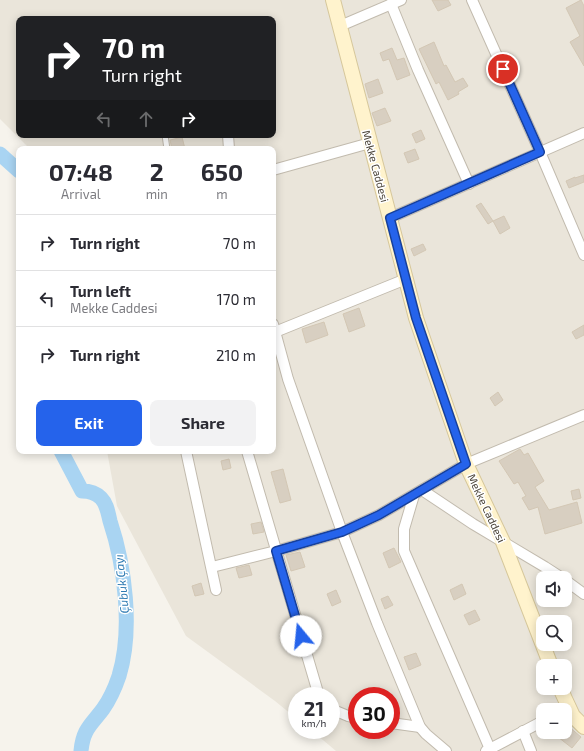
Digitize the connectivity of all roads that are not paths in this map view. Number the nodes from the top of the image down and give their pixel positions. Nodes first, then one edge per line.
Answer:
1 (333, 0) edge
2 (472, 0) edge
3 (396, 2) edge
4 (340, 26) junction
5 (584, 132) edge
6 (370, 143) junction
7 (540, 152) junction
8 (276, 169) edge
9 (469, 184) junction
10 (390, 218) junction
11 (584, 255) edge
12 (406, 279) junction
13 (276, 327) edge
14 (277, 354) edge
15 (584, 415) edge
16 (187, 454) edge
17 (248, 454) edge
18 (466, 464) junction
19 (418, 492) junction
20 (342, 532) junction
21 (503, 542) junction
22 (276, 551) junction
23 (212, 567) junction
24 (552, 571) edge
25 (572, 585) edge
26 (216, 590) dead end
27 (584, 594) edge
28 (548, 659) edge
29 (316, 687) edge
30 (572, 715) edge
31 (400, 724) edge
32 (536, 724) edge
33 (420, 727) junction
34 (584, 727) edge
35 (523, 731) junction
36 (488, 750) edge
37 (446, 751) edge
38 (531, 751) edge

1 - 4 street, Mekke Caddesi
2 - 7 street
3 - 4 street
3 - 9 street
4 - 6 street, Mekke Caddesi
5 - 7 street
6 - 8 street
6 - 10 street, Mekke Caddesi
7 - 9 street
7 - 11 street
9 - 10 street
10 - 12 street, Mekke Caddesi
12 - 13 street
12 - 18 street, Mekke Caddesi
14 - 20 street
15 - 18 street
16 - 23 street
17 - 22 street
18 - 19 street
18 - 21 street, Mekke Caddesi
19 - 20 street
19 - 21 street
19 - 36 street
20 - 22 street
20 - 33 street
21 - 24 street
21 - 28 street, Mekke Caddesi
22 - 23 street
22 - 29 street
23 - 26 street
25 - 27 street
30 - 34 street
31 - 33 street
32 - 35 street
33 - 37 street
35 - 36 street
35 - 38 street

